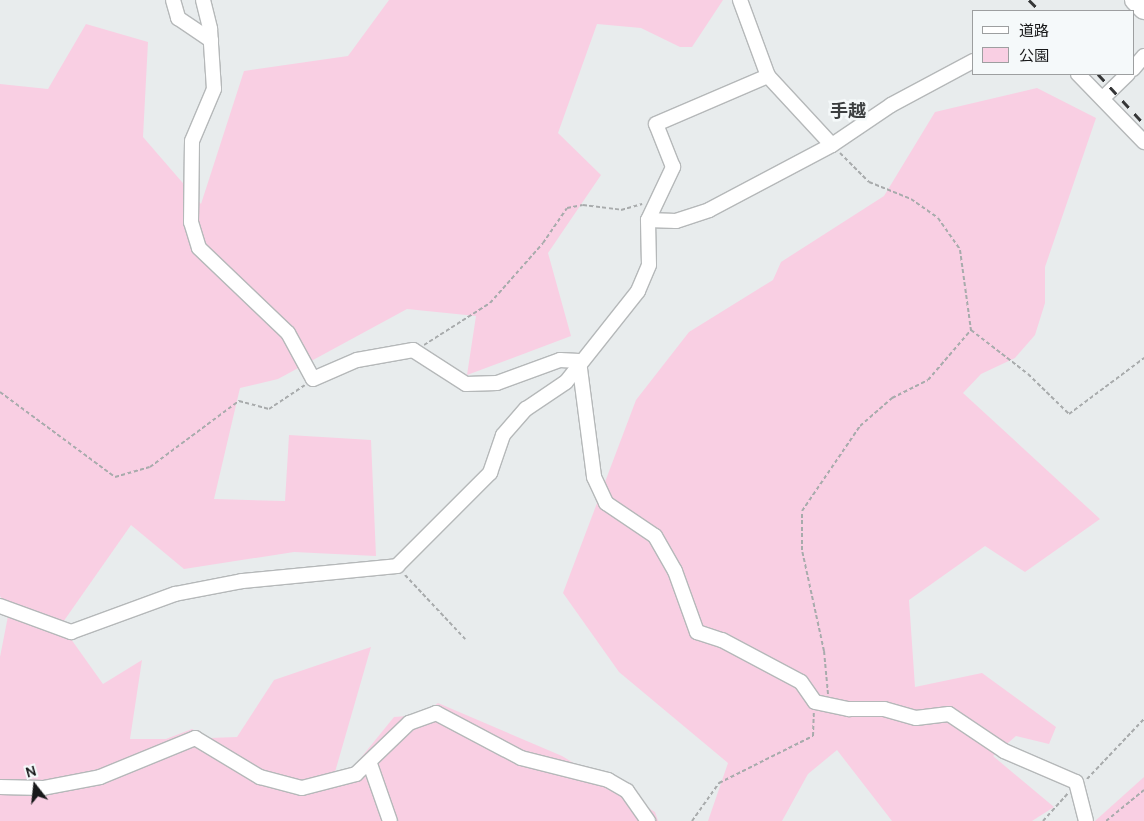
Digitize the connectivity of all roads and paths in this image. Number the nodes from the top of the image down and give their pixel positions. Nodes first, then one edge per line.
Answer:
1 (173, 0) edge
2 (203, 0) edge
3 (740, 0) edge
4 (1135, 0) edge
5 (1144, 9) edge
6 (211, 40) junction
7 (1144, 56) edge
8 (972, 62) edge
9 (1134, 68) edge
10 (1079, 75) edge
11 (1127, 75) edge
12 (768, 76) junction
13 (1104, 97) junction
14 (1144, 142) edge
15 (832, 145) junction
16 (658, 195) junction
17 (648, 220) junction
18 (971, 330) junction
19 (412, 350) junction
20 (1144, 358) edge
21 (579, 361) junction
22 (313, 378) junction
23 (0, 392) edge
24 (397, 566) junction
25 (0, 606) edge
26 (465, 640) dead end
27 (815, 702) junction
28 (1144, 719) edge
29 (370, 764) junction
30 (1076, 782) junction
31 (0, 787) edge
32 (1144, 790) edge
33 (390, 821) edge
34 (648, 821) edge
35 (692, 821) edge
36 (1043, 821) edge
37 (1086, 821) edge
38 (1106, 821) edge

1 - 6 street
2 - 6 street
3 - 12 street
4 - 5 highway
6 - 22 street
7 - 9 street
8 - 15 street
10 - 13 street
11 - 13 street
12 - 15 street
12 - 16 street
13 - 14 street
15 - 17 street
15 - 18 path
16 - 17 street
16 - 19 path
17 - 21 street
18 - 20 path
18 - 27 path
19 - 21 street
19 - 22 street
21 - 24 street
21 - 27 street
22 - 23 path
24 - 25 street
24 - 26 path
27 - 30 street
27 - 35 path
28 - 30 path
29 - 31 street
29 - 33 street
29 - 34 street
30 - 36 path
30 - 37 street
32 - 38 path

